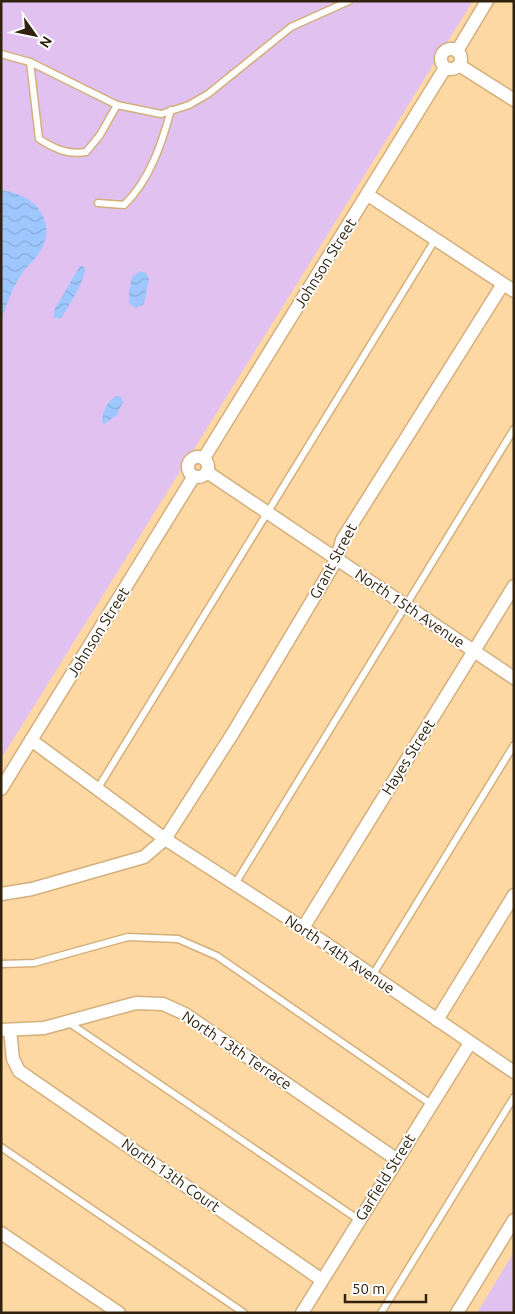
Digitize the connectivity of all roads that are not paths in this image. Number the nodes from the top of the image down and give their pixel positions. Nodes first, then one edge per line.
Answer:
1 (349, 1) edge
2 (487, 1) edge
3 (457, 51) junction
4 (1, 54) edge
5 (30, 62) junction
6 (459, 65) junction
7 (445, 68) junction
8 (514, 100) edge
9 (117, 105) junction
10 (171, 110) junction
11 (368, 195) junction
12 (98, 203) dead end
13 (435, 240) junction
14 (508, 287) edge
15 (514, 429) edge
16 (204, 458) junction
17 (207, 472) junction
18 (194, 476) junction
19 (268, 512) junction
20 (337, 559) junction
21 (514, 586) edge
22 (406, 605) junction
23 (474, 650) junction
24 (514, 678) edge
25 (31, 740) junction
26 (514, 744) edge
27 (98, 788) junction
28 (1, 789) edge
29 (165, 839) junction
30 (235, 884) junction
31 (1, 894) edge
32 (514, 895) edge
33 (303, 928) junction
34 (1, 964) edge
35 (372, 976) junction
36 (437, 1020) junction
37 (68, 1022) junction
38 (6, 1030) edge
39 (470, 1043) junction
40 (1, 1059) edge
41 (512, 1068) edge
42 (19, 1071) junction
43 (514, 1097) edge
44 (431, 1104) junction
45 (1, 1146) edge
46 (396, 1159) junction
47 (359, 1220) junction
48 (514, 1220) edge
49 (1, 1233) edge
50 (322, 1280) junction
51 (119, 1313) edge
52 (244, 1313) edge
53 (302, 1313) edge
54 (381, 1313) edge
55 (457, 1313) edge

1 - 10 lane
2 - 3 street
3 - 6 street
3 - 7 street
4 - 5 lane
5 - 9 lane
5 - 9 lane
6 - 7 street
6 - 8 street
7 - 11 street, Johnson Street
9 - 10 lane
10 - 12 lane
11 - 13 street
11 - 16 street, Johnson Street
13 - 14 street
13 - 19 lane
14 - 20 street, Grant Street
15 - 22 lane
16 - 17 street
16 - 18 street
17 - 18 street
17 - 19 street, North 15th Avenue
18 - 25 street, Johnson Street
19 - 20 street, North 15th Avenue
19 - 27 lane
20 - 22 street, North 15th Avenue
20 - 29 street, Grant Street
21 - 23 street, Hayes Street
22 - 23 street, North 15th Avenue
22 - 30 lane
23 - 24 street, North 15th Avenue
23 - 33 street, Hayes Street
25 - 27 street, North 14th Avenue
25 - 28 street, Johnson Street
26 - 35 lane
27 - 29 street, North 14th Avenue
29 - 30 street, North 14th Avenue
29 - 31 street
30 - 33 street, North 14th Avenue
32 - 36 street
33 - 35 street, North 14th Avenue
34 - 44 lane
35 - 36 street, North 14th Avenue
36 - 39 street, North 14th Avenue
37 - 38 street, North 13th Terrace
37 - 46 street, North 13th Terrace
37 - 47 lane
38 - 42 street
39 - 41 street, North 14th Avenue
39 - 44 street, Garfield Street
40 - 42 street, North 13th Court
42 - 50 street, North 13th Court
43 - 54 lane
44 - 46 street, Garfield Street
45 - 52 lane
46 - 47 street, Garfield Street
47 - 50 street, Garfield Street
48 - 55 street
49 - 51 street
50 - 53 street, Garfield Street

